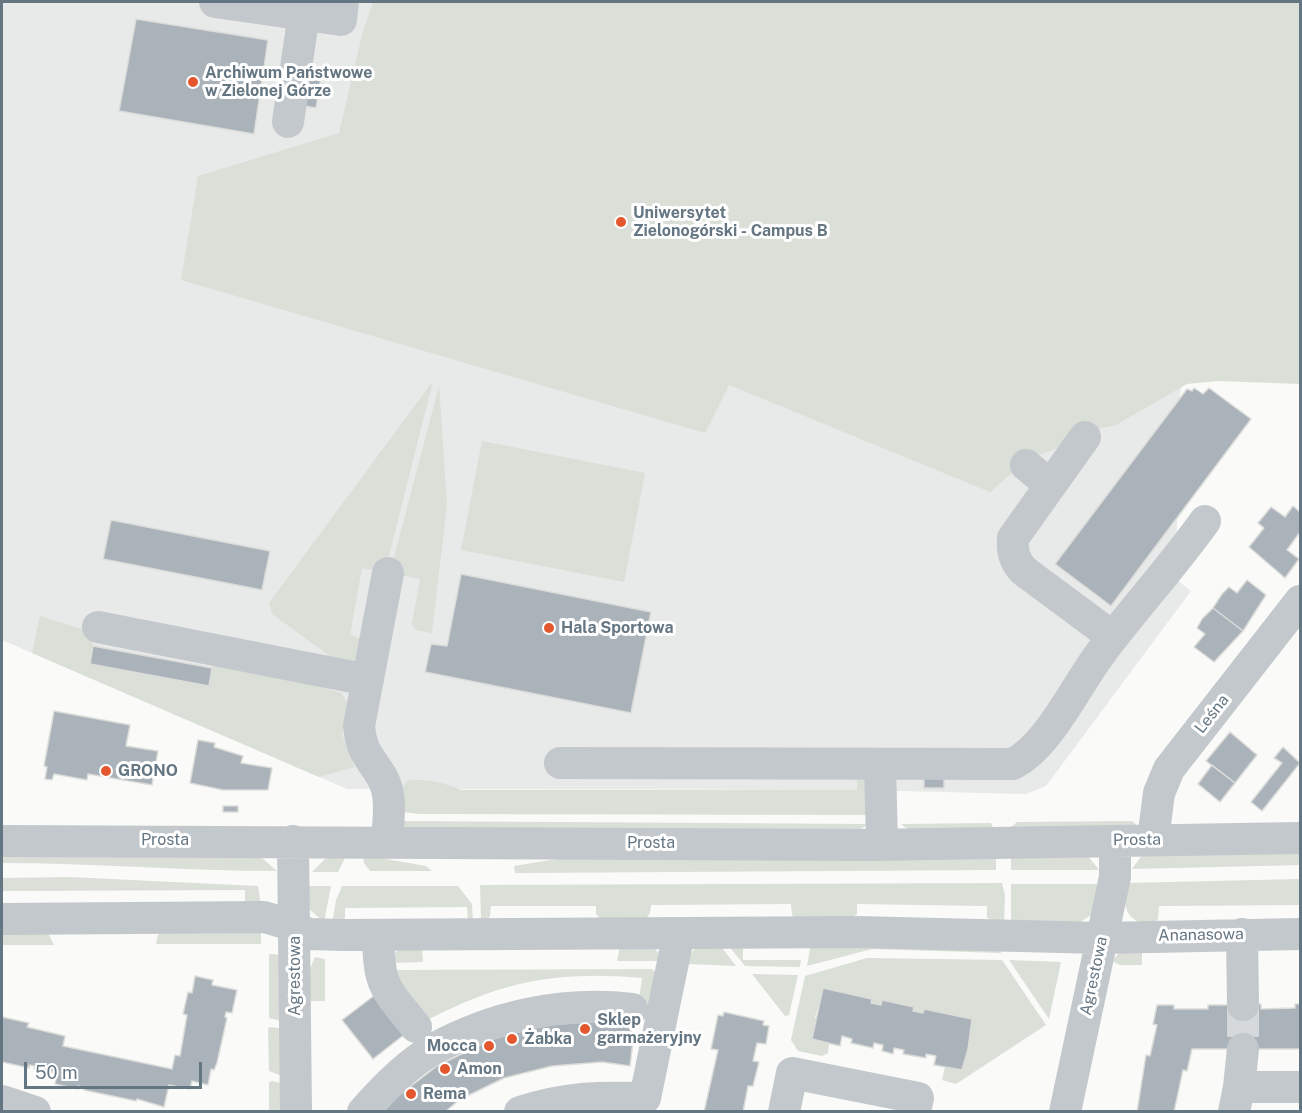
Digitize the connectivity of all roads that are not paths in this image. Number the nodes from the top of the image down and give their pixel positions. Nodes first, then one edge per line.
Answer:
1 (215, 2) edge
2 (344, 2) edge
3 (304, 15) junction
4 (288, 122) dead end
5 (1085, 437) dead end
6 (1026, 465) dead end
7 (1050, 485) junction
8 (1205, 521) dead end
9 (388, 573) dead end
10 (1300, 601) edge
11 (98, 627) dead end
12 (1113, 637) junction
13 (368, 680) junction
14 (560, 763) dead end
15 (880, 765) junction
16 (1300, 838) edge
17 (1153, 840) junction
18 (2, 841) edge
19 (293, 841) junction
20 (1115, 841) junction
21 (387, 842) junction
22 (882, 844) junction
23 (2, 919) edge
24 (295, 926) junction
25 (679, 933) junction
26 (1242, 934) junction
27 (1300, 934) edge
28 (378, 935) junction
29 (1102, 938) junction
30 (1243, 1005) tunnel mouth
31 (632, 1009) dead end
32 (416, 1027) dead end
33 (1243, 1049) tunnel mouth
34 (1300, 1087) edge
35 (1236, 1099) edge
36 (2, 1101) edge
37 (34, 1112) edge
38 (296, 1112) edge
39 (363, 1112) edge
40 (520, 1112) edge
41 (784, 1112) edge
42 (915, 1112) edge
43 (1065, 1112) edge

1 - 3 street
2 - 3 street
3 - 4 street
5 - 7 street
6 - 7 street
7 - 12 street
8 - 12 street
9 - 13 street
10 - 17 street, Leśna
11 - 13 street
12 - 15 street
13 - 21 street
14 - 15 street
15 - 22 street
16 - 17 street, Prosta
17 - 20 street, Prosta
18 - 19 street, Prosta
19 - 21 street, Prosta
19 - 24 street, Agrestowa
20 - 22 street, Prosta
20 - 29 street, Agrestowa
21 - 22 street, Prosta
23 - 24 street
24 - 28 street
24 - 38 street, Agrestowa
25 - 28 street
25 - 29 street
25 - 40 street
26 - 27 street, Ananasowa
26 - 29 street, Ananasowa
26 - 30 street
28 - 32 street
29 - 43 street, Agrestowa
31 - 39 street
33 - 35 street
34 - 35 street
36 - 37 street
41 - 42 street

